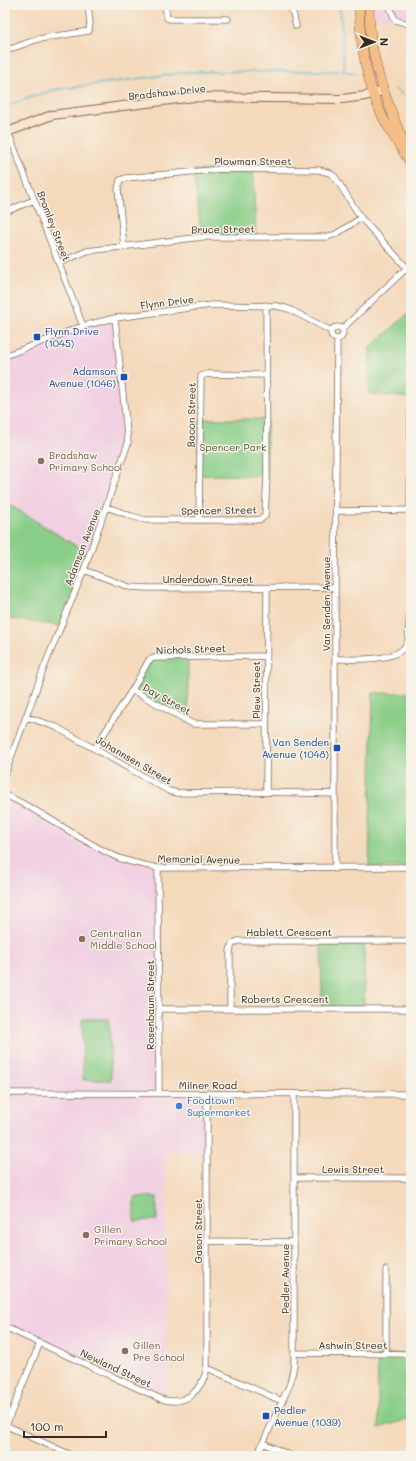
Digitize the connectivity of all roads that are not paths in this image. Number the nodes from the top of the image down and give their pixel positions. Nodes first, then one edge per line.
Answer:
1 (88, 5) edge
2 (165, 5) edge
3 (291, 5) edge
4 (359, 5) edge
5 (369, 5) edge
6 (389, 5) edge
7 (228, 19) dead end
8 (411, 25) edge
9 (296, 26) dead end
10 (5, 51) edge
11 (383, 91) junction
12 (373, 94) junction
13 (7, 132) edge
14 (411, 161) edge
15 (411, 164) edge
16 (34, 200) junction
17 (5, 212) edge
18 (362, 218) junction
19 (124, 247) junction
20 (59, 263) junction
21 (409, 266) edge
22 (266, 305) junction
23 (115, 318) junction
24 (83, 326) junction
25 (342, 329) junction
26 (331, 331) junction
27 (337, 339) junction
28 (5, 356) edge
29 (266, 375) junction
30 (411, 411) edge
31 (107, 507) junction
32 (411, 510) edge
33 (336, 512) junction
34 (199, 520) junction
35 (84, 570) junction
36 (335, 587) junction
37 (267, 588) junction
38 (410, 592) edge
39 (409, 646) edge
40 (265, 656) junction
41 (336, 659) junction
42 (132, 690) junction
43 (27, 717) junction
44 (265, 724) junction
45 (95, 748) junction
46 (5, 774) edge
47 (266, 792) junction
48 (335, 794) junction
49 (5, 795) edge
50 (411, 867) edge
51 (158, 868) junction
52 (336, 869) junction
53 (411, 941) edge
54 (230, 1008) junction
55 (411, 1008) edge
56 (159, 1009) junction
57 (5, 1093) edge
58 (206, 1093) junction
59 (159, 1094) junction
60 (294, 1094) junction
61 (411, 1094) edge
62 (294, 1178) junction
63 (411, 1178) edge
64 (208, 1240) junction
65 (294, 1242) junction
66 (386, 1270) dead end
67 (5, 1327) edge
68 (40, 1343) junction
69 (295, 1354) junction
70 (386, 1354) junction
71 (411, 1354) edge
72 (207, 1368) junction
73 (282, 1401) junction
74 (5, 1425) edge
75 (263, 1443) junction
76 (73, 1456) edge
77 (257, 1456) edge
78 (291, 1456) edge

1 - 10 street
2 - 7 street
3 - 9 street
4 - 12 main road
5 - 11 main road
6 - 8 street
11 - 12 street, Bradshaw Drive
11 - 14 main road
12 - 13 street, Bradshaw Drive
12 - 15 main road
13 - 16 street, Bromley Street
16 - 17 street
16 - 20 street, Bromley Street
18 - 19 street, Bruce Street
18 - 19 street, Plowman Street
18 - 21 street, Plowman Street
19 - 20 street, Bruce Street
20 - 24 street, Bromley Street
21 - 25 street
22 - 23 street, Flynn Drive
22 - 26 street, Flynn Drive
22 - 29 street, Spencer Street
23 - 24 street, Flynn Drive
23 - 31 street, Adamson Avenue
24 - 28 street, Flynn Drive
25 - 26 street
25 - 27 street
26 - 27 street
27 - 33 street, Van Senden Avenue
29 - 34 street, Spencer Street
29 - 34 street, Bacon Street
30 - 32 street
31 - 34 street, Spencer Street
31 - 35 street, Adamson Avenue
32 - 33 street
33 - 36 street, Van Senden Avenue
35 - 37 street, Underdown Street
35 - 43 street, Adamson Avenue
36 - 37 street, Underdown Street
36 - 41 street, Van Senden Avenue
37 - 40 street, Plew Street
38 - 39 street
39 - 41 street
40 - 42 street, Nichols Street
40 - 44 street, Plew Street
41 - 48 street, Van Senden Avenue
42 - 44 street, Day Street
42 - 45 street, Nichols Street
43 - 45 street, Johannsen Street
43 - 46 street, Adamson Avenue
44 - 47 street, Plew Street
45 - 47 street, Johannsen Street
47 - 48 street, Johannsen Street
48 - 52 street, Van Senden Avenue
49 - 51 street, Memorial Avenue
50 - 52 street, Memorial Avenue
51 - 52 street, Memorial Avenue
51 - 56 street, Rosenbaum Street
53 - 54 street, Hablett Crescent
54 - 55 street, Roberts Crescent
54 - 56 street, Roberts Crescent
56 - 59 street, Rosenbaum Street
57 - 59 street, Milner Road
58 - 59 street, Milner Road
58 - 60 street, Milner Road
58 - 64 street, Gason Street
60 - 61 street, Milner Road
60 - 62 street, Pedler Avenue
62 - 63 street, Lewis Street
62 - 65 street, Pedler Avenue
64 - 65 street
64 - 72 street, Gason Street
65 - 69 street, Pedler Avenue
66 - 70 street
67 - 68 street, Newland Street
68 - 72 street, Newland Street
68 - 74 street
69 - 70 street, Ashwin Street
69 - 73 street, Pedler Avenue
70 - 71 street, Ashwin Street
72 - 73 street
73 - 75 street, Pedler Avenue
74 - 76 street
75 - 77 street, Pedler Avenue
75 - 78 street

